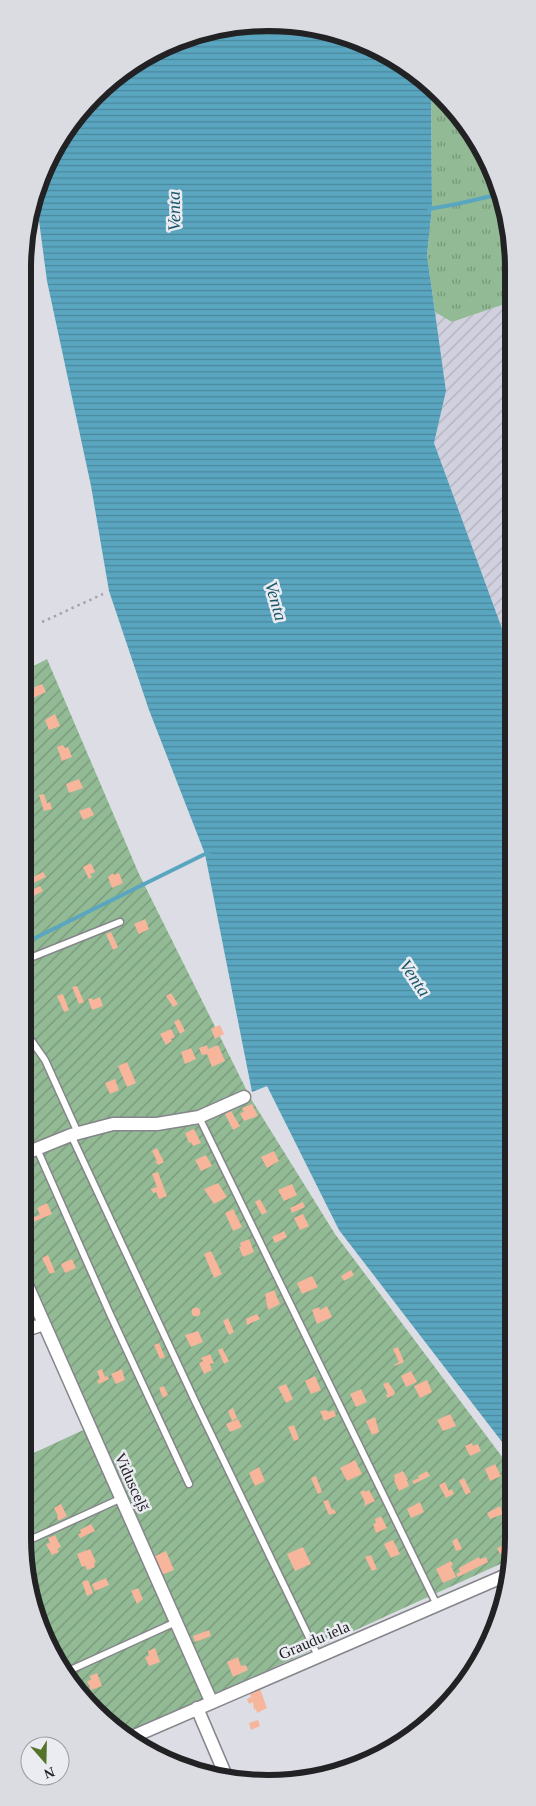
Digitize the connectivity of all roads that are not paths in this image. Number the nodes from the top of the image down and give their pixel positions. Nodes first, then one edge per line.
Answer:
1 (120, 922) dead end
2 (31, 957) edge
3 (31, 1040) edge
4 (244, 1097) dead end
5 (199, 1117) junction
6 (74, 1134) junction
7 (37, 1149) junction
8 (31, 1151) edge
9 (31, 1294) edge
10 (44, 1324) junction
11 (31, 1328) edge
12 (190, 1484) dead end
13 (122, 1498) junction
14 (31, 1538) edge
15 (501, 1577) edge
16 (437, 1605) junction
17 (176, 1622) junction
18 (318, 1656) junction
19 (71, 1670) edge
20 (211, 1701) junction
21 (196, 1708) junction
22 (136, 1735) edge
23 (223, 1770) edge

1 - 2 lane
3 - 6 lane
4 - 5 street
5 - 6 street
5 - 16 lane
6 - 7 street
6 - 18 lane
7 - 8 street
7 - 12 lane
9 - 10 street, Vidusceļš
10 - 11 street
10 - 13 street, Vidusceļš
13 - 14 lane
13 - 17 street, Vidusceļš
15 - 16 street, Graudu iela
16 - 18 street, Graudu iela
17 - 19 lane
17 - 20 street, Vidusceļš
18 - 20 street, Graudu iela
20 - 21 street, Graudu iela
21 - 22 street, Graudu iela
21 - 23 street

